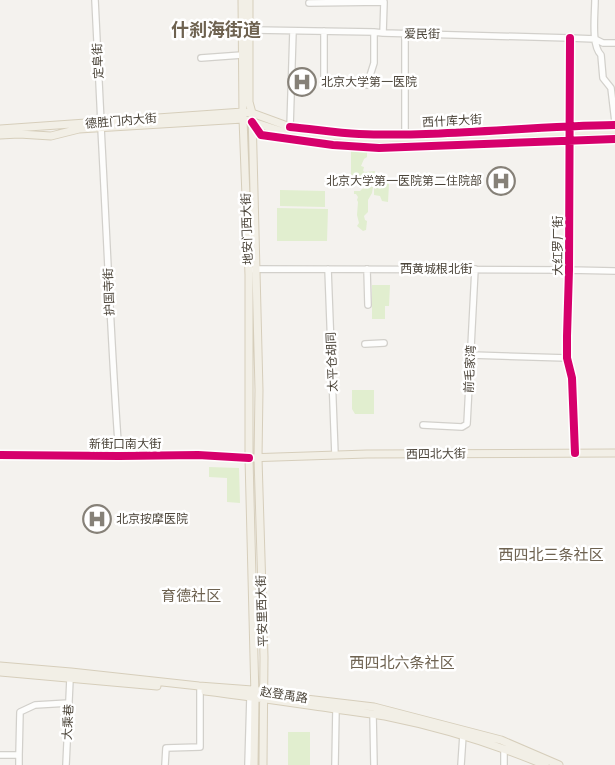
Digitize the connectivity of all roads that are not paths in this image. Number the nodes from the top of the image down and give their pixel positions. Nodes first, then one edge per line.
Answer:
1 (95, 0) edge
2 (242, 0) edge
3 (249, 0) edge
4 (595, 0) edge
5 (309, 3) dead end
6 (249, 30) junction
7 (293, 31) junction
8 (324, 32) junction
9 (374, 32) junction
10 (382, 33) junction
11 (405, 34) junction
12 (570, 38) junction
13 (595, 39) junction
14 (615, 43) edge
15 (242, 55) junction
16 (201, 58) dead end
17 (324, 80) dead end
18 (367, 85) dead end
19 (252, 113) junction
20 (243, 116) junction
21 (252, 122) junction
22 (615, 124) edge
23 (101, 125) junction
24 (79, 127) junction
25 (290, 127) junction
26 (0, 129) edge
27 (615, 130) edge
28 (569, 133) junction
29 (405, 134) junction
30 (0, 135) edge
31 (615, 135) edge
32 (615, 140) edge
33 (256, 268) junction
34 (328, 269) junction
35 (367, 269) junction
36 (475, 269) junction
37 (569, 270) junction
38 (615, 271) edge
39 (249, 275) junction
40 (368, 305) dead end
41 (384, 343) dead end
42 (365, 344) dead end
43 (470, 355) junction
44 (567, 358) junction
45 (423, 425) dead end
46 (575, 453) junction
47 (615, 453) edge
48 (0, 455) edge
49 (335, 455) junction
50 (119, 456) junction
51 (249, 458) junction
52 (258, 458) junction
53 (0, 666) edge
54 (0, 672) edge
55 (70, 679) junction
56 (200, 690) junction
57 (263, 694) junction
58 (253, 695) junction
59 (69, 703) junction
60 (336, 709) junction
61 (373, 714) junction
62 (463, 735) junction
63 (504, 748) junction
64 (0, 755) edge
65 (19, 755) junction
66 (19, 765) edge
67 (66, 765) edge
68 (165, 765) edge
69 (248, 765) edge
70 (254, 765) edge
71 (263, 765) edge
72 (335, 765) edge
73 (374, 765) edge
74 (461, 765) edge
75 (504, 765) edge
76 (545, 765) edge
77 (559, 765) edge

1 - 23 street, 定阜街
2 - 15 main road, 地安门西大街
3 - 6 main road, 地安门西大街
4 - 13 street
5 - 10 street
6 - 7 street, 爱民街
6 - 19 main road, 地安门西大街
7 - 8 street, 爱民街
7 - 25 street
8 - 9 street, 爱民街
8 - 17 street
9 - 10 street, 爱民街
9 - 18 street
10 - 11 street, 爱民街
11 - 12 street, 爱民街
11 - 29 street
12 - 13 street, 爱民街
12 - 28 street, 大红罗厂街
13 - 14 street, 爱民街
13 - 22 street
15 - 16 street
15 - 20 main road, 地安门西大街
19 - 20 main road, 西什库大街
19 - 21 main road, 地安门西大街
19 - 25 main road, 西什库大街
20 - 21 main road, 西什库大街
20 - 23 main road, 德胜门内大街
20 - 39 main road, 地安门西大街
21 - 28 main road, 西什库大街
21 - 33 main road, 地安门西大街
22 - 28 street, 西什库大街
23 - 24 main road, 德胜门内大街
23 - 50 street, 护国寺街
24 - 26 main road, 德胜门内大街
24 - 30 main road, 德胜门内大街
25 - 28 main road, 西什库大街
25 - 29 street, 西什库大街
27 - 28 main road, 西什库大街
28 - 29 street, 西什库大街
28 - 31 main road, 西什库大街
28 - 32 street, 西什库大街
28 - 37 street, 大红罗厂街
33 - 34 street, 西黄城根北街
33 - 39 street
33 - 52 main road, 地安门西大街
34 - 35 street, 西黄城根北街
34 - 49 street, 太平仓胡同
35 - 36 street, 西黄城根北街
35 - 40 street
36 - 37 street, 西黄城根北街
36 - 43 street, 前毛家湾
37 - 38 street, 西黄城根北街
37 - 44 street, 大红罗厂街
39 - 51 main road, 地安门西大街
41 - 42 street
43 - 44 street
43 - 45 street, 前毛家湾
44 - 46 street, 大红罗厂街
46 - 47 main road, 西四北大街
46 - 49 main road, 西四北大街
48 - 50 main road, 新街口南大街
49 - 52 main road, 西四北大街
50 - 51 main road, 新街口南大街
51 - 52 main road, 新街口南大街
51 - 58 main road, 平安里西大街
52 - 57 main road, 平安里西大街
53 - 58 main road, 赵登禹路
54 - 55 main road, 赵登禹路
55 - 56 main road, 赵登禹路
55 - 59 street, 大乘巷
56 - 58 main road, 赵登禹路
56 - 68 street
57 - 58 main road, 赵登禹路
57 - 60 main road, 赵登禹路
57 - 71 main road, 平安里西大街
57 - 77 main road, 赵登禹路
58 - 69 street
58 - 70 main road, 平安里西大街
59 - 65 street
59 - 67 street, 大乘巷
60 - 61 main road, 赵登禹路
60 - 72 street
61 - 62 main road, 赵登禹路
61 - 73 street
62 - 63 main road, 赵登禹路
62 - 74 street
63 - 75 street
63 - 76 main road, 赵登禹路
64 - 65 street
65 - 66 street

